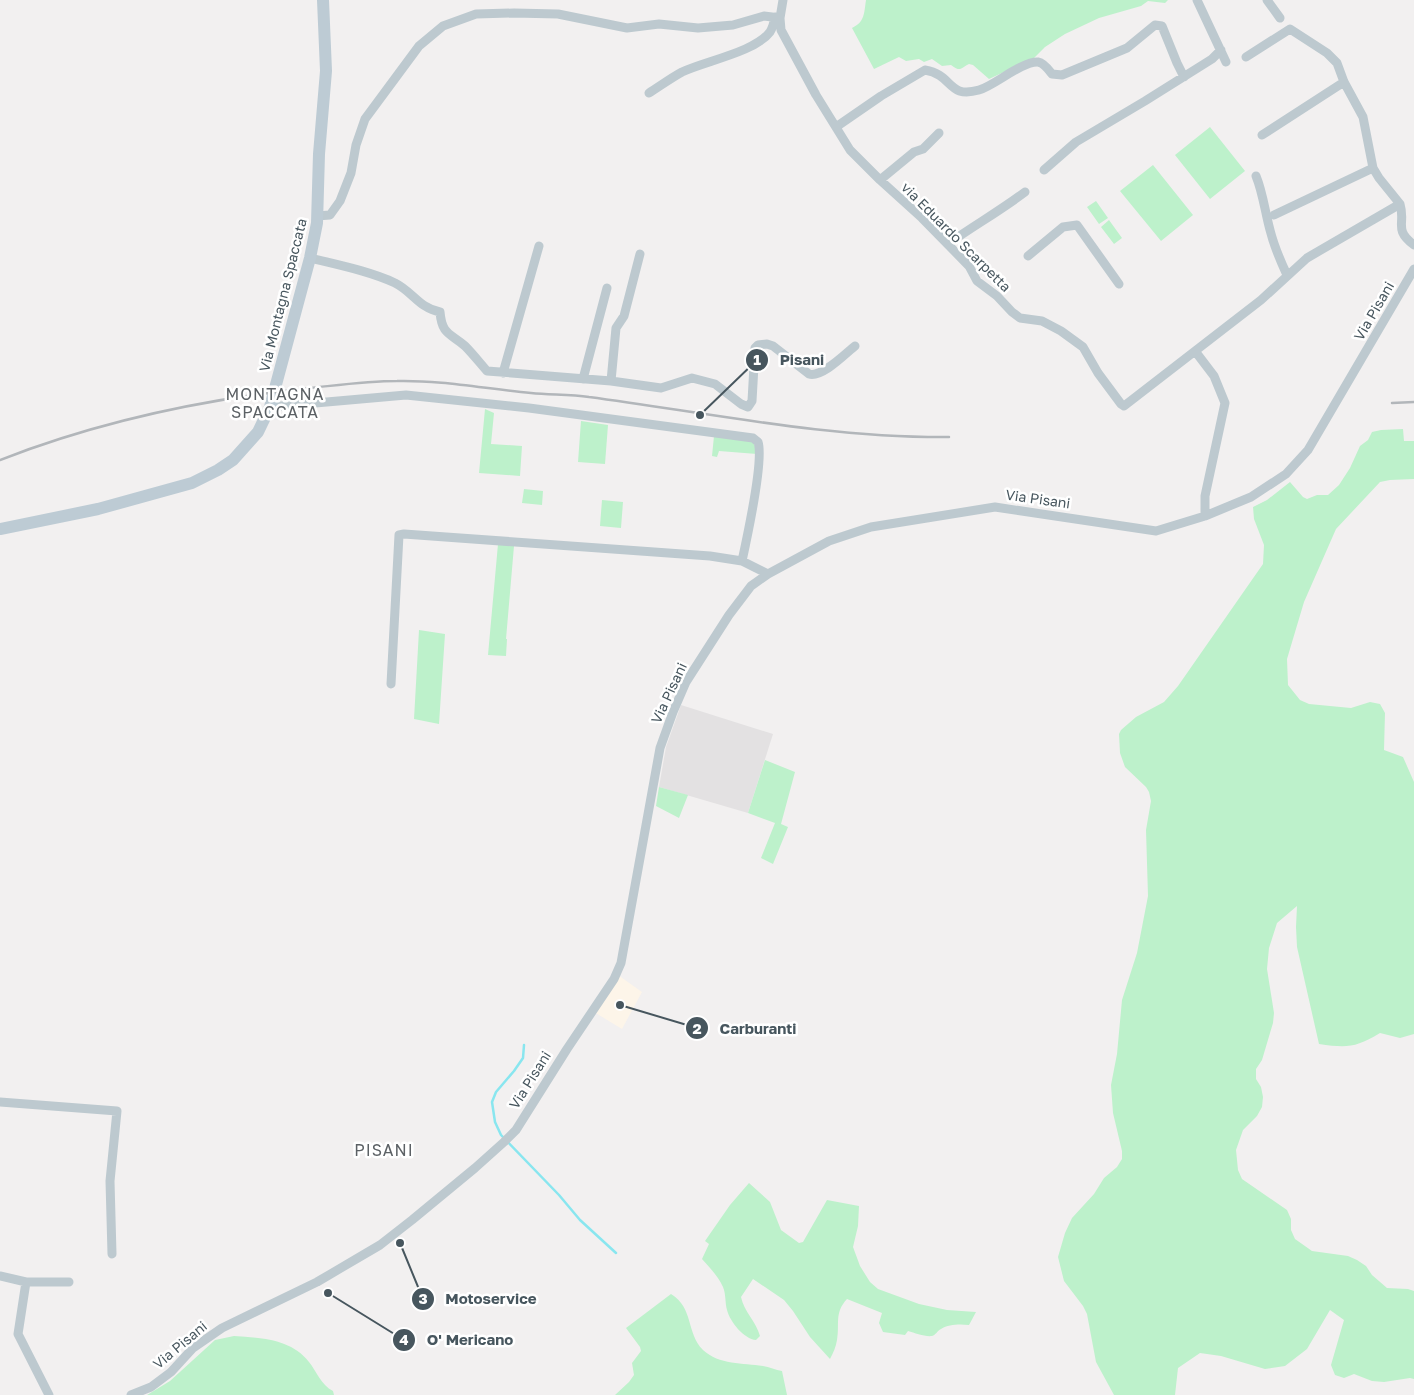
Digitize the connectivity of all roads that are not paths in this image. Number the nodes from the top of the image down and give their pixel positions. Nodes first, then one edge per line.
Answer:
1 (323, 0) edge
2 (783, 0) edge
3 (1197, 0) edge
4 (1268, 0) edge
5 (777, 18) junction
6 (1280, 18) dead end
7 (1221, 50) junction
8 (1246, 57) dead end
9 (1226, 62) dead end
10 (1184, 77) junction
11 (1344, 82) junction
12 (649, 93) dead end
13 (836, 127) junction
14 (939, 133) dead end
15 (1262, 135) dead end
16 (1373, 168) junction
17 (1044, 170) dead end
18 (1256, 176) dead end
19 (880, 180) junction
20 (1025, 192) dead end
21 (1400, 204) junction
22 (1274, 215) dead end
23 (318, 216) junction
24 (948, 244) junction
25 (1414, 245) edge
26 (539, 246) dead end
27 (640, 254) dead end
28 (1028, 256) dead end
29 (310, 258) junction
30 (1414, 269) edge
31 (1287, 275) junction
32 (1119, 284) dead end
33 (607, 288) dead end
34 (855, 346) dead end
35 (1195, 352) junction
36 (504, 373) junction
37 (583, 379) junction
38 (611, 380) junction
39 (270, 407) junction
40 (1205, 516) junction
41 (0, 529) edge
42 (742, 561) junction
43 (768, 574) junction
44 (391, 684) dead end
45 (0, 1102) edge
46 (112, 1254) dead end
47 (0, 1276) edge
48 (26, 1282) junction
49 (69, 1282) dead end
50 (49, 1395) edge
51 (131, 1395) edge

1 - 23 main road, Via Montagna Spaccata
2 - 5 street, via Eduardo Scarpetta
3 - 7 street
4 - 6 street
5 - 12 street
5 - 13 street, via Eduardo Scarpetta
5 - 23 street
7 - 9 street
7 - 10 street
8 - 11 street
10 - 13 street
10 - 17 street
11 - 15 street
11 - 16 street
13 - 19 street, via Eduardo Scarpetta
14 - 19 street
16 - 21 street
16 - 22 street
18 - 31 street
19 - 24 street, via Eduardo Scarpetta
20 - 24 street
21 - 25 street
21 - 31 street, via Eduardo Scarpetta
23 - 29 main road, Via Montagna Spaccata
24 - 35 street, via Eduardo Scarpetta
26 - 36 street
27 - 38 street
28 - 32 street
29 - 36 street
29 - 39 main road, Via Montagna Spaccata
30 - 40 street, Via Pisani
31 - 35 street, via Eduardo Scarpetta
33 - 37 street
34 - 38 street
35 - 40 street
36 - 37 street
37 - 38 street
39 - 41 main road, Via Montagna Spaccata
39 - 42 street
40 - 43 street, Via Pisani
42 - 43 street
42 - 44 street
43 - 51 street, Via Pisani
45 - 46 street
47 - 48 street
48 - 49 street
48 - 50 street

